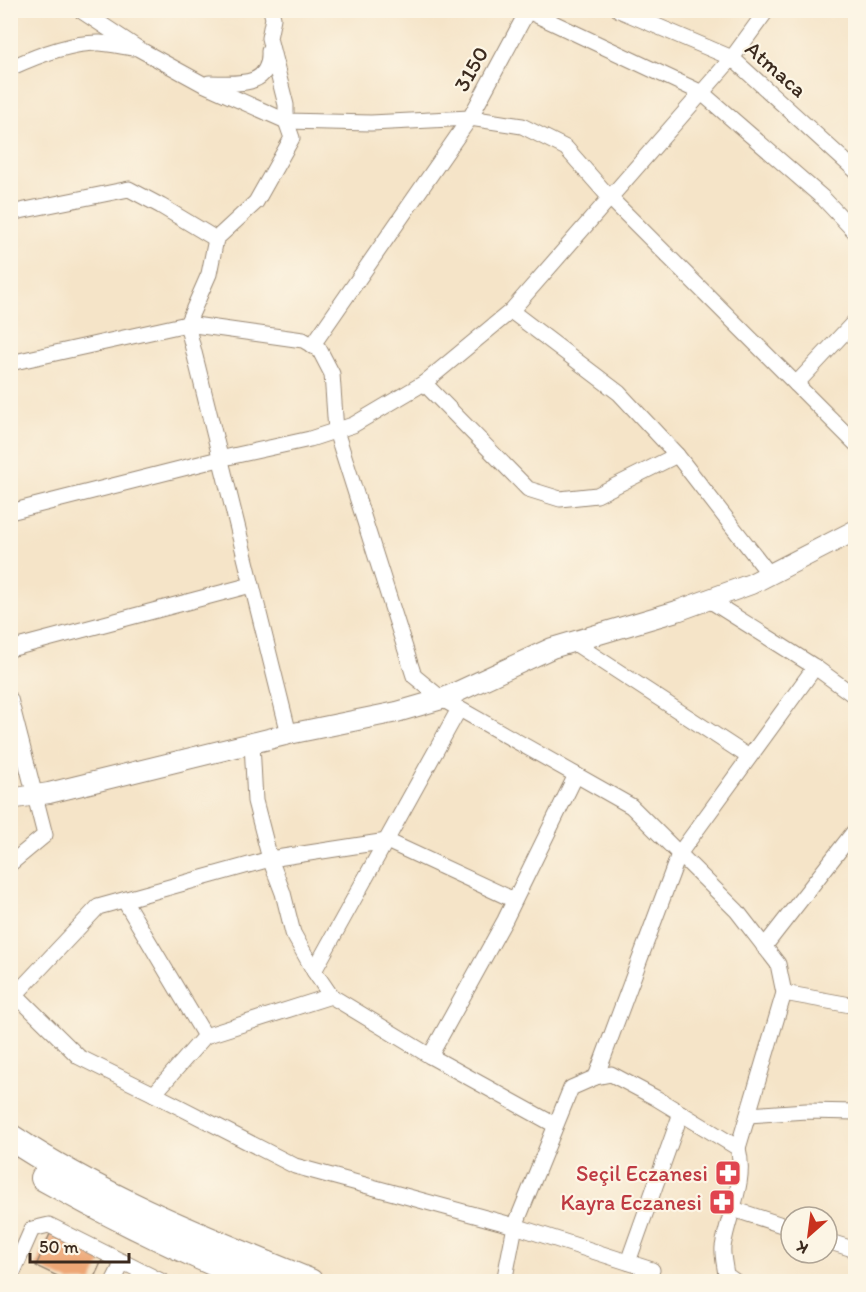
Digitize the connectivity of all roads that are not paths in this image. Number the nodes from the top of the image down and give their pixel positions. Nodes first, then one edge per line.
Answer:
1 (80, 10) edge
2 (272, 10) edge
3 (619, 10) edge
4 (767, 10) edge
5 (528, 11) edge
6 (269, 38) junction
7 (139, 49) junction
8 (732, 58) junction
9 (10, 68) edge
10 (203, 84) junction
11 (702, 93) junction
12 (470, 118) junction
13 (286, 121) junction
14 (855, 171) edge
15 (610, 198) junction
16 (10, 213) edge
17 (855, 233) edge
18 (216, 239) junction
19 (511, 311) junction
20 (855, 320) edge
21 (187, 324) junction
22 (312, 346) junction
23 (10, 363) edge
24 (424, 383) junction
25 (796, 384) junction
26 (336, 430) junction
27 (855, 444) edge
28 (677, 455) junction
29 (219, 459) junction
30 (10, 512) edge
31 (855, 530) edge
32 (770, 575) junction
33 (251, 585) junction
34 (709, 600) junction
35 (573, 642) junction
36 (10, 649) edge
37 (815, 668) junction
38 (855, 697) edge
39 (10, 699) edge
40 (442, 699) junction
41 (459, 709) junction
42 (289, 734) junction
43 (252, 743) junction
44 (749, 757) junction
45 (576, 775) junction
46 (35, 795) junction
47 (10, 799) edge
48 (855, 829) edge
49 (387, 841) junction
50 (679, 854) junction
51 (270, 859) junction
52 (10, 864) edge
53 (124, 900) junction
54 (514, 900) junction
55 (764, 947) junction
56 (315, 971) junction
57 (13, 991) edge
58 (784, 993) junction
59 (331, 996) junction
60 (855, 1006) edge
61 (205, 1036) junction
62 (430, 1056) junction
63 (596, 1077) junction
64 (154, 1094) junction
65 (855, 1112) edge
66 (681, 1113) junction
67 (748, 1116) junction
68 (555, 1125) junction
69 (10, 1137) edge
70 (738, 1148) junction
71 (10, 1158) edge
72 (733, 1209) junction
73 (779, 1224) edge
74 (514, 1226) junction
75 (839, 1244) edge
76 (855, 1250) edge
77 (123, 1262) junction
78 (628, 1262) junction
79 (652, 1270) dead end
80 (10, 1279) edge
81 (113, 1281) edge
82 (164, 1281) edge
83 (259, 1281) edge
84 (310, 1281) edge
85 (504, 1281) edge
86 (736, 1281) edge

1 - 7 street
2 - 6 street
3 - 8 street, Atmaca
4 - 8 street
5 - 11 street
5 - 12 street, 3150
6 - 10 street
6 - 13 street
7 - 9 street
7 - 10 street
8 - 11 street
8 - 14 street, Atmaca
10 - 13 street
11 - 15 street
11 - 17 street
12 - 13 street
12 - 15 street
12 - 22 street, 3150
13 - 18 street
15 - 19 street
15 - 25 street
16 - 18 street
18 - 21 street
19 - 24 street
19 - 28 street
20 - 25 street
21 - 22 street
21 - 23 street
21 - 29 street
22 - 26 street
24 - 26 street
24 - 28 street
25 - 27 street
26 - 29 street
26 - 40 street
28 - 32 street
29 - 30 street
29 - 33 street
31 - 32 street
32 - 34 street
33 - 36 street
33 - 42 street
34 - 35 street
34 - 37 street
35 - 40 street
35 - 44 street
37 - 38 street
37 - 44 street
39 - 46 street
40 - 41 street
40 - 42 street
41 - 45 street
41 - 49 street
42 - 43 street
43 - 46 street
43 - 51 street
44 - 50 street
45 - 50 street
45 - 54 street
46 - 47 street
46 - 52 street
48 - 55 street
49 - 51 street
49 - 54 street
49 - 56 street
50 - 55 street
50 - 63 street
51 - 53 street
51 - 56 street
53 - 57 street
53 - 61 street
54 - 62 street
55 - 58 street
56 - 59 street
57 - 64 street
58 - 60 street
58 - 67 street
59 - 61 street
59 - 62 street
61 - 64 street
62 - 68 street
63 - 66 street
63 - 68 street
64 - 74 street
65 - 67 street
66 - 70 street
66 - 78 street
67 - 70 street
68 - 74 street
69 - 84 highway
70 - 72 street
71 - 83 highway
72 - 73 street
72 - 86 street
74 - 78 street
74 - 85 street
75 - 76 street
77 - 80 street
77 - 81 street
77 - 82 street
78 - 79 street

